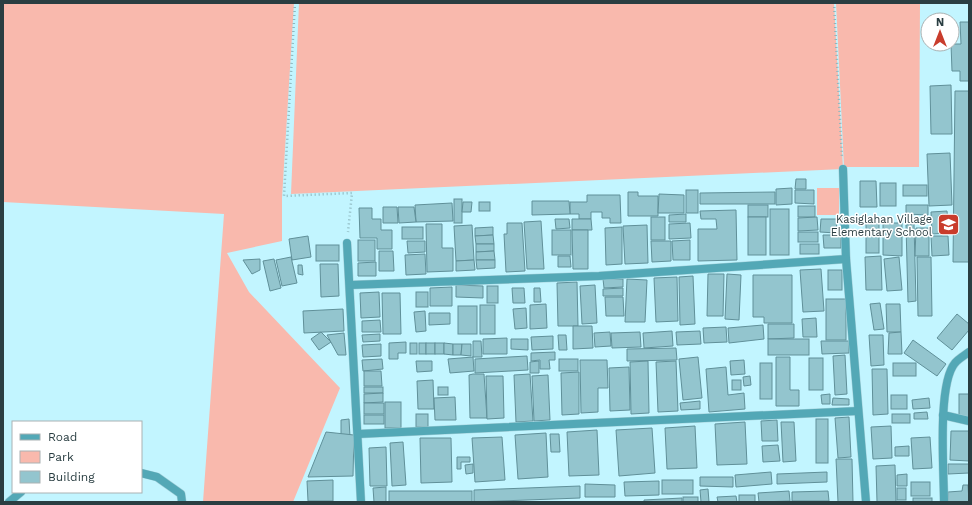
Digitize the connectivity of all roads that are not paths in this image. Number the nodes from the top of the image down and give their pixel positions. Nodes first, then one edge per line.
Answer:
1 (843, 169) road end
2 (347, 243) road end
3 (846, 259) junction
4 (350, 285) junction
5 (969, 352) edge
6 (858, 411) junction
7 (943, 415) junction
8 (969, 421) edge
9 (358, 434) junction
10 (142, 473) edge
11 (20, 493) edge
12 (9, 502) edge
13 (182, 502) edge
14 (361, 502) edge
15 (866, 502) edge
16 (944, 502) edge

1 - 3 street
2 - 4 street
3 - 4 street
3 - 6 street
4 - 9 street
5 - 7 street
6 - 9 street
6 - 15 street
7 - 8 street
7 - 16 street
9 - 14 street
10 - 13 street
11 - 12 street

